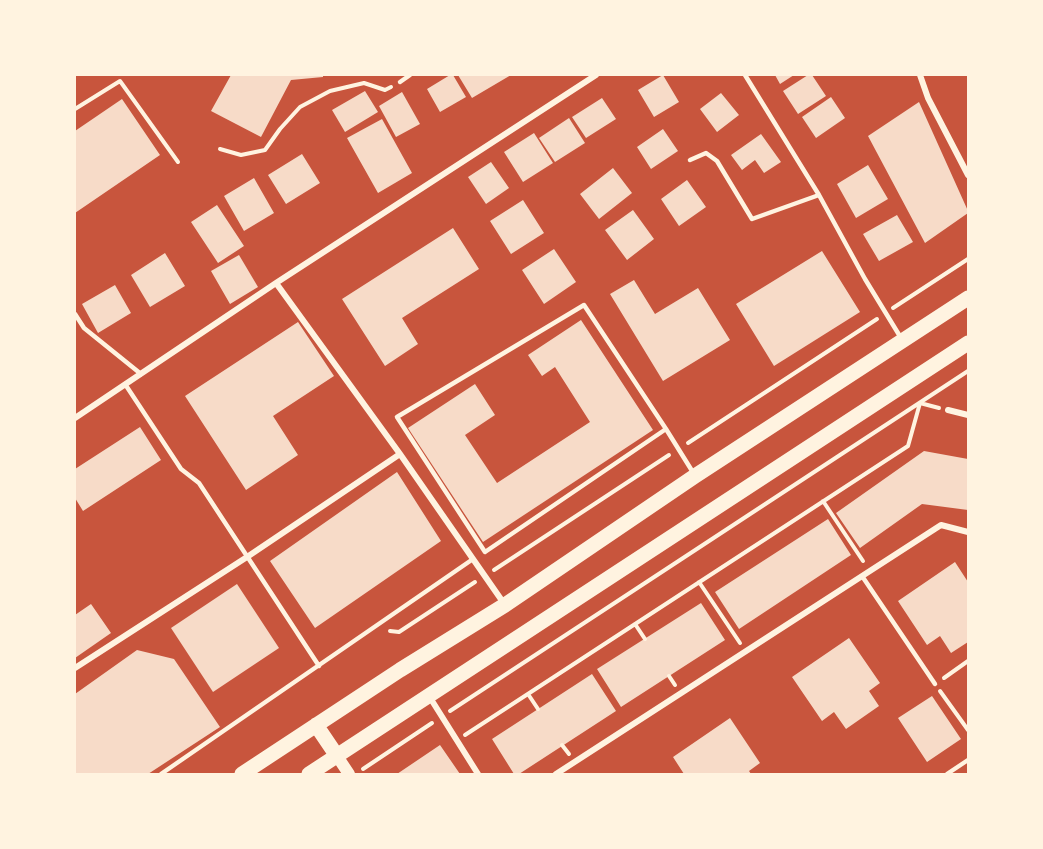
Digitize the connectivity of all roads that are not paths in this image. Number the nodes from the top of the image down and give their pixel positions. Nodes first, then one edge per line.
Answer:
1 (410, 75) edge
2 (596, 75) edge
3 (745, 75) edge
4 (920, 75) edge
5 (400, 82) road end
6 (690, 160) dead end
7 (968, 175) edge
8 (819, 195) junction
9 (276, 284) junction
10 (968, 298) edge
11 (75, 314) edge
12 (902, 340) junction
13 (968, 343) edge
14 (141, 374) junction
15 (125, 384) junction
16 (948, 410) road end
17 (968, 415) edge
18 (75, 418) edge
19 (666, 429) junction
20 (400, 454) junction
21 (695, 476) junction
22 (968, 532) edge
23 (247, 557) junction
24 (473, 559) junction
25 (862, 576) junction
26 (505, 605) junction
27 (319, 666) junction
28 (75, 668) edge
29 (935, 684) road end
30 (429, 696) junction
31 (316, 726) junction
32 (336, 756) junction
33 (968, 760) edge
34 (161, 774) edge
35 (242, 774) edge
36 (309, 774) edge
37 (349, 774) edge
38 (478, 774) edge
39 (556, 774) edge
40 (947, 774) edge

1 - 5 lane
2 - 9 street
3 - 8 lane
4 - 7 street
6 - 8 lane
8 - 12 lane
9 - 14 street
9 - 20 street
10 - 12 main road
11 - 14 lane
12 - 21 main road
13 - 30 main road
14 - 15 street
15 - 18 street
15 - 23 lane
16 - 17 street
19 - 19 lane
19 - 21 lane
20 - 23 street
20 - 24 street
21 - 26 main road
22 - 25 street
23 - 27 lane
23 - 28 street
24 - 26 street
24 - 27 lane
25 - 29 lane
25 - 39 street
26 - 31 main road
27 - 34 lane
30 - 32 main road
30 - 38 street
31 - 32 main road
31 - 35 main road
32 - 36 main road
32 - 37 main road
33 - 40 lane

